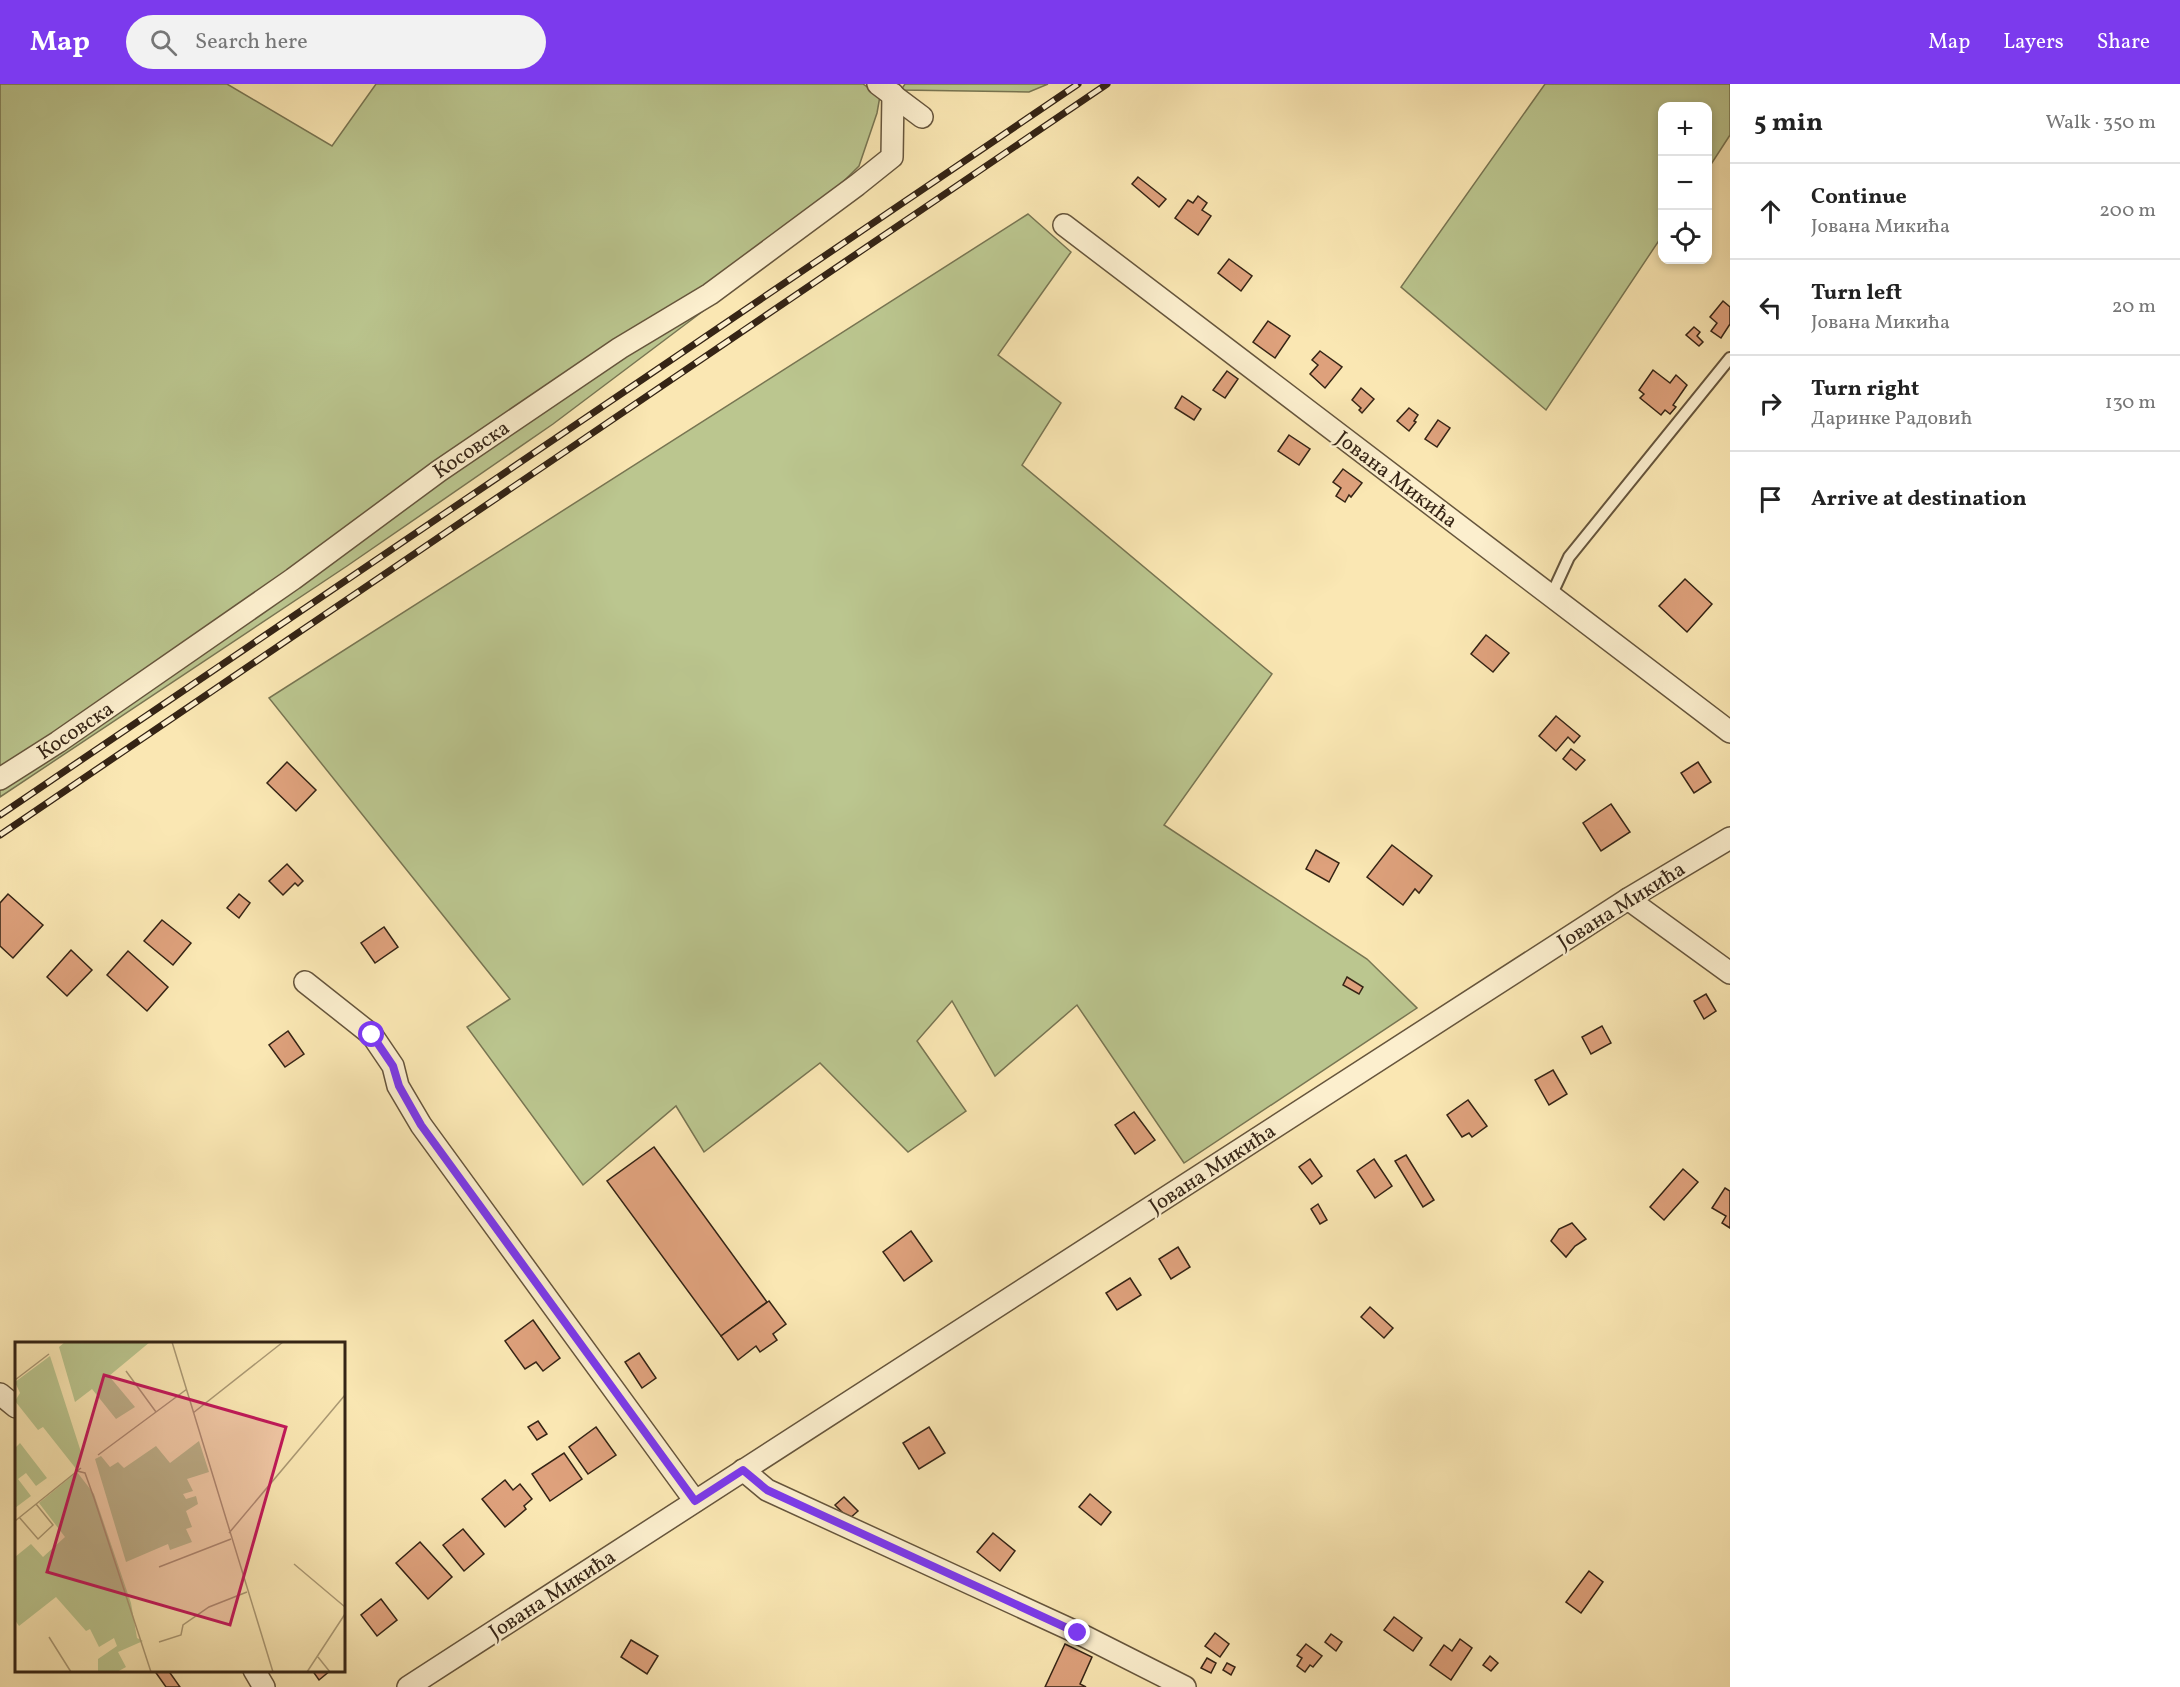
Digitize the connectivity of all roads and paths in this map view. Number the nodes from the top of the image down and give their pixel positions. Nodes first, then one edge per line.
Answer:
1 (886, 89) edge
2 (922, 117) dead end
3 (1064, 225) dead end
4 (1730, 358) edge
5 (1551, 596) junction
6 (1730, 732) edge
7 (0, 779) edge
8 (1730, 838) edge
9 (1628, 899) junction
10 (1730, 973) edge
11 (305, 982) dead end
12 (0, 1394) edge
13 (15, 1406) edge
14 (743, 1470) junction
15 (695, 1501) junction
16 (255, 1672) edge
17 (264, 1687) edge
18 (408, 1687) edge
19 (1185, 1687) edge

1 - 2 street
1 - 7 street, Косовска
3 - 5 street, Јована Микића
4 - 5 lane
5 - 6 street, Јована Микића
8 - 9 street, Јована Микића
9 - 10 street
9 - 14 street, Јована Микића
11 - 15 street
12 - 13 street
14 - 15 street, Јована Микића
14 - 19 street
15 - 18 street, Јована Микића
16 - 17 street

